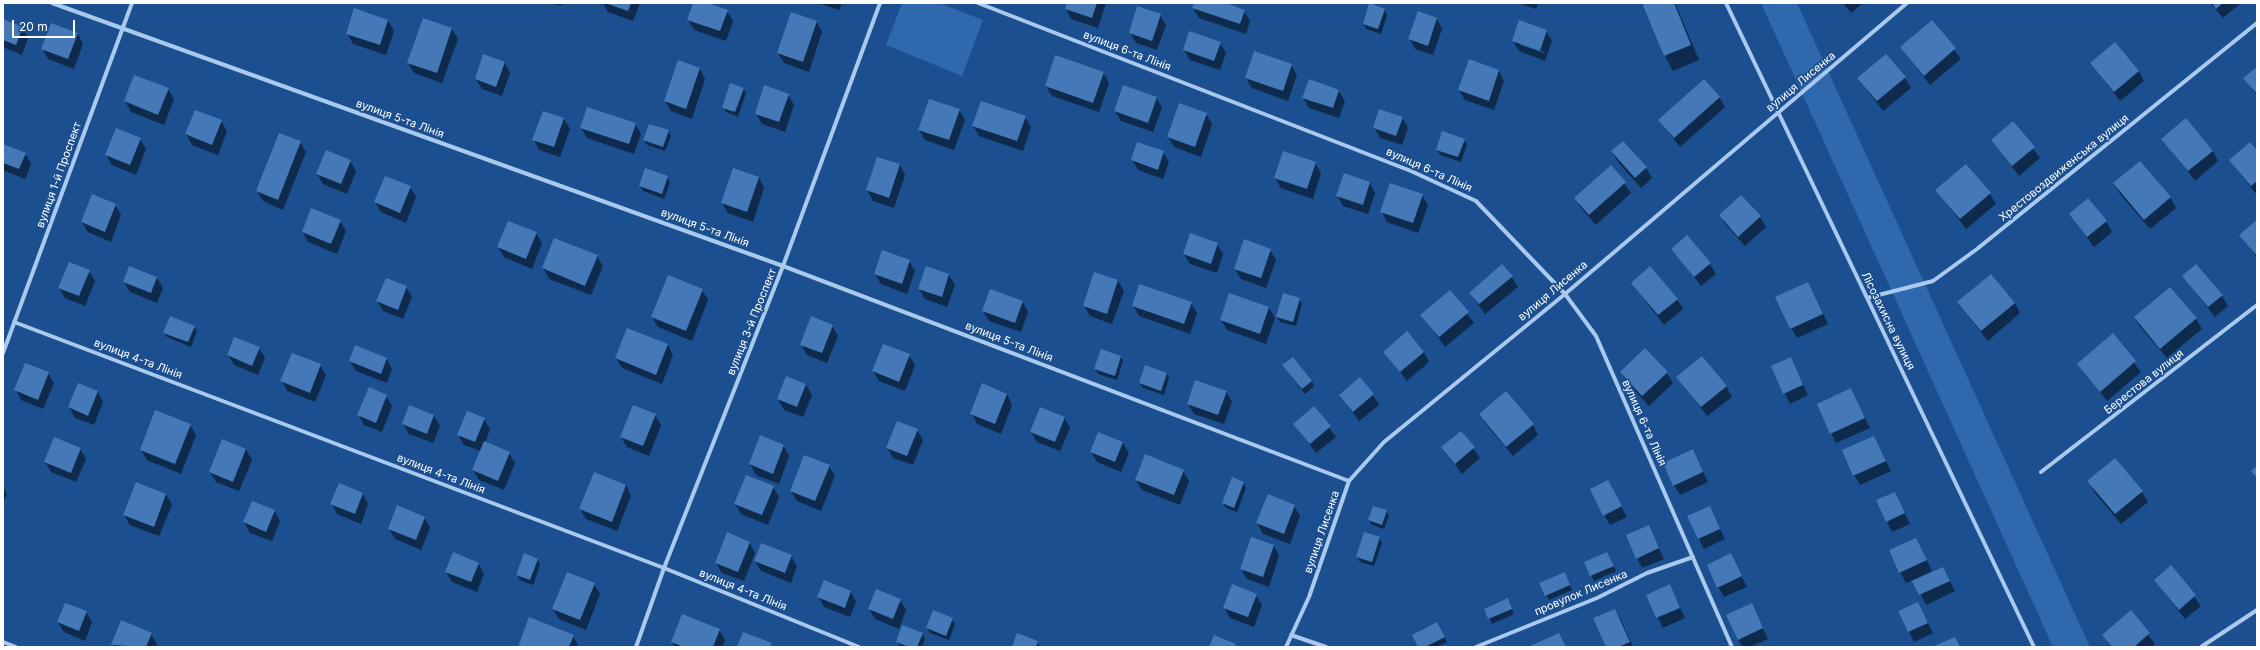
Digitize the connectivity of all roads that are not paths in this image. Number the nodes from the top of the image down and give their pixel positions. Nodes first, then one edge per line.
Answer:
1 (52, 3) edge
2 (132, 3) edge
3 (880, 3) edge
4 (978, 3) edge
5 (1726, 3) edge
6 (1907, 3) edge
7 (2257, 24) edge
8 (122, 28) junction
9 (1778, 113) junction
10 (784, 266) junction
11 (1565, 294) junction
12 (1867, 298) junction
13 (2257, 305) edge
14 (14, 322) junction
15 (3, 353) edge
16 (2041, 472) dead end
17 (1349, 481) junction
18 (1693, 557) junction
19 (664, 568) junction
20 (2257, 610) edge
21 (1291, 635) junction
22 (3, 642) edge
23 (16, 647) edge
24 (636, 647) edge
25 (859, 647) edge
26 (1286, 647) edge
27 (1326, 647) edge
28 (1476, 647) edge
29 (1732, 647) edge
30 (2034, 647) edge
31 (2201, 647) edge

1 - 8 street, вулиця 5-та Лінія
2 - 8 street, вулиця 1-й Проспект
3 - 10 street, вулиця 3-й Проспект
4 - 11 street, вулиця 6-та Лінія
5 - 9 street, Лісозахисна вулиця
6 - 9 street, вулиця Лисенка
7 - 12 street, Хрестовоздвиженська вулиця
8 - 10 street, вулиця 5-та Лінія
8 - 14 street, вулиця 1-й Проспект
9 - 11 street, вулиця Лисенка
9 - 12 street, Лісозахисна вулиця
10 - 17 street, вулиця 5-та Лінія
10 - 19 street, вулиця 3-й Проспект
11 - 17 street, вулиця Лисенка
11 - 18 street, вулиця 6-та Лінія
12 - 30 street, Лісозахисна вулиця
13 - 16 street, Берестова вулиця
14 - 15 street, вулиця 1-й Проспект
14 - 19 street, вулиця 4-та Лінія
17 - 21 street, вулиця Лисенка
18 - 28 street, провулок Лисенка
18 - 29 street, вулиця 6-та Лінія
19 - 24 street, вулиця 3-й Проспект
19 - 25 street, вулиця 4-та Лінія
20 - 31 street
21 - 26 street, вулиця Лисенка
21 - 27 street
22 - 23 street

